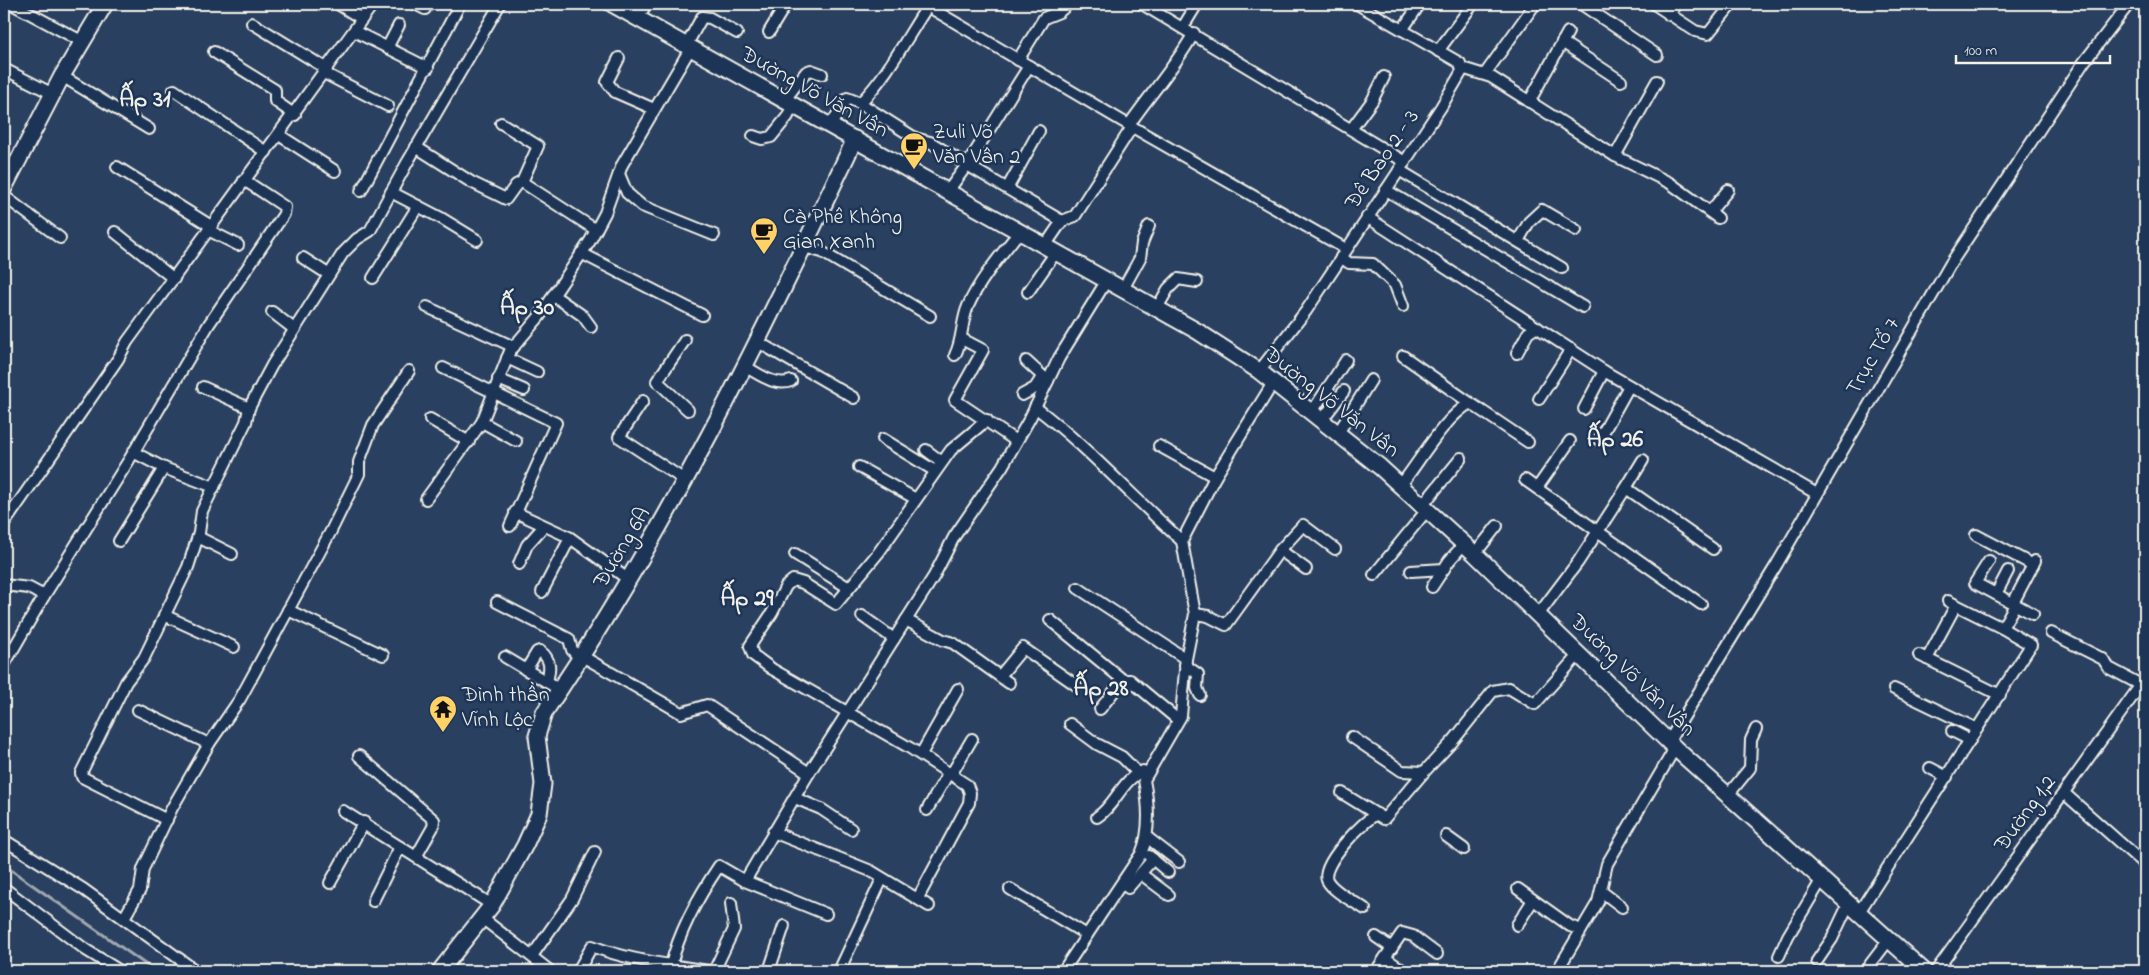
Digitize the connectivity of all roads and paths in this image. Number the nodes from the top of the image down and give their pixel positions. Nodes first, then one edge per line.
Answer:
1 (12, 4) edge
2 (105, 4) edge
3 (338, 4) edge
4 (373, 4) edge
5 (415, 4) edge
6 (460, 4) edge
7 (500, 4) edge
8 (612, 4) edge
9 (646, 4) edge
10 (786, 4) edge
11 (927, 4) edge
12 (1068, 4) edge
13 (1142, 4) edge
14 (1197, 4) edge
15 (1420, 4) edge
16 (1473, 4) edge
17 (1535, 4) edge
18 (1581, 4) edge
19 (1654, 4) edge
20 (1676, 4) edge
21 (1732, 4) edge
22 (2129, 4) edge
23 (1364, 5) edge
24 (425, 9) dead end
25 (1668, 15) junction
26 (638, 18) junction
27 (362, 19) junction
28 (252, 23) dead end
29 (399, 25) dead end
30 (1183, 27) junction
31 (1402, 30) junction
32 (354, 31) junction
33 (769, 32) dead end
34 (1568, 32) dead end
35 (737, 33) dead end
36 (1194, 33) junction
37 (83, 42) junction
38 (1562, 42) junction
39 (387, 48) junction
40 (688, 48) junction
41 (1438, 51) junction
42 (214, 52) dead end
43 (1657, 55) dead end
44 (619, 58) dead end
45 (1018, 60) junction
46 (1029, 66) junction
47 (428, 68) junction
48 (1462, 68) junction
49 (4, 69) edge
50 (325, 71) junction
51 (822, 74) dead end
52 (1485, 74) junction
53 (62, 76) junction
54 (1384, 78) dead end
55 (1657, 80) dead end
56 (1621, 81) dead end
57 (174, 90) dead end
58 (53, 94) junction
59 (1529, 102) junction
60 (788, 103) junction
61 (860, 103) junction
62 (388, 106) dead end
63 (654, 109) junction
64 (295, 115) junction
65 (501, 123) dead end
66 (831, 125) junction
67 (1130, 126) junction
68 (1352, 128) junction
69 (149, 129) dead end
70 (1039, 131) dead end
71 (279, 135) junction
72 (753, 136) dead end
73 (855, 139) junction
74 (416, 147) junction
75 (266, 152) junction
76 (1615, 156) junction
77 (967, 165) junction
78 (1402, 166) junction
79 (117, 167) dead end
80 (7, 171) edge
81 (335, 171) dead end
82 (619, 174) junction
83 (244, 180) junction
84 (522, 182) junction
85 (1008, 187) junction
86 (4, 188) edge
87 (1386, 190) junction
88 (1728, 190) dead end
89 (361, 191) dead end
90 (948, 191) junction
91 (391, 192) junction
92 (4, 196) edge
93 (418, 206) junction
94 (1367, 217) junction
95 (1062, 221) junction
96 (1149, 226) dead end
97 (210, 228) junction
98 (596, 230) junction
99 (1576, 230) dead end
100 (115, 232) dead end
101 (1020, 232) junction
102 (714, 235) dead end
103 (60, 238) dead end
104 (477, 240) dead end
105 (1518, 241) junction
106 (238, 245) dead end
107 (804, 247) junction
108 (1050, 249) junction
109 (581, 253) junction
110 (1344, 253) junction
111 (304, 258) dead end
112 (1562, 268) dead end
113 (328, 274) junction
114 (374, 278) dead end
115 (174, 279) junction
116 (1107, 280) junction
117 (1197, 282) dead end
118 (1123, 289) junction
119 (1028, 292) dead end
120 (554, 295) junction
121 (1403, 306) dead end
122 (1583, 307) dead end
123 (427, 308) dead end
124 (1157, 308) junction
125 (272, 312) dead end
126 (702, 315) dead end
127 (930, 316) dead end
128 (591, 327) dead end
129 (1537, 327) junction
130 (294, 329) junction
131 (962, 339) junction
132 (685, 340) dead end
133 (758, 342) junction
134 (514, 347) junction
135 (1570, 349) junction
136 (1517, 353) dead end
137 (955, 355) dead end
138 (1403, 356) dead end
139 (507, 358) junction
140 (1346, 360) dead end
141 (1026, 361) dead end
142 (746, 367) junction
143 (443, 368) dead end
144 (408, 371) dead end
145 (1259, 371) junction
146 (1604, 371) junction
147 (538, 372) dead end
148 (498, 379) junction
149 (1045, 379) junction
150 (1371, 380) dead end
151 (791, 382) dead end
152 (1273, 383) junction
153 (1629, 386) junction
154 (203, 387) dead end
155 (524, 390) dead end
156 (1344, 391) dead end
157 (493, 392) junction
158 (1022, 395) dead end
159 (854, 398) dead end
160 (1539, 398) dead end
161 (643, 400) dead end
162 (1470, 403) junction
163 (1035, 407) junction
164 (249, 408) junction
165 (1584, 409) dead end
166 (688, 410) dead end
167 (1317, 416) junction
168 (430, 419) dead end
169 (987, 420) junction
170 (482, 422) junction
171 (1338, 433) junction
172 (883, 439) dead end
173 (1599, 440) dead end
174 (516, 441) dead end
175 (1016, 441) junction
176 (1570, 441) dead end
177 (469, 442) junction
178 (1528, 442) dead end
179 (1159, 446) dead end
180 (926, 450) dead end
181 (133, 452) junction
182 (1461, 458) dead end
183 (1643, 460) dead end
184 (942, 462) junction
185 (859, 467) dead end
186 (164, 468) junction
187 (935, 471) junction
188 (1215, 477) junction
189 (1525, 480) dead end
190 (686, 481) junction
191 (1400, 486) junction
192 (214, 487) junction
193 (1537, 488) junction
194 (1626, 488) junction
195 (1817, 494) junction
196 (426, 499) dead end
197 (916, 500) junction
198 (1425, 508) junction
199 (515, 512) junction
200 (4, 524) edge
201 (510, 526) dead end
202 (544, 526) junction
203 (1497, 526) dead end
204 (1598, 531) junction
205 (1976, 535) dead end
206 (198, 537) junction
207 (570, 538) junction
208 (119, 541) dead end
209 (1182, 541) junction
210 (1335, 549) dead end
211 (1470, 549) junction
212 (1280, 550) junction
213 (1713, 550) dead end
214 (232, 554) dead end
215 (795, 554) dead end
216 (1989, 561) dead end
217 (519, 564) dead end
218 (1306, 569) dead end
219 (1444, 569) junction
220 (1411, 571) dead end
221 (2008, 571) dead end
222 (1374, 575) dead end
223 (629, 580) junction
224 (4, 585) edge
225 (1432, 587) dead end
226 (849, 588) junction
227 (1078, 588) dead end
228 (542, 592) dead end
229 (1996, 594) junction
230 (44, 596) junction
231 (497, 602) dead end
232 (1701, 604) dead end
233 (2014, 604) junction
234 (288, 610) junction
235 (1195, 614) junction
236 (2033, 614) dead end
237 (164, 615) junction
238 (1538, 615) junction
239 (862, 616) dead end
240 (906, 620) junction
241 (1050, 620) dead end
242 (2002, 628) junction
243 (2051, 633) dead end
244 (894, 639) junction
245 (234, 647) dead end
246 (1579, 654) junction
247 (383, 655) dead end
248 (505, 657) dead end
249 (581, 657) junction
250 (1186, 662) junction
251 (4, 665) edge
252 (526, 670) junction
253 (1000, 676) junction
254 (1123, 680) junction
255 (2143, 682) edge
256 (1009, 683) dead end
257 (1076, 685) dead end
258 (553, 686) junction
259 (958, 689) dead end
260 (1894, 689) dead end
261 (1200, 695) dead end
262 (2000, 695) junction
263 (1100, 709) dead end
264 (138, 710) dead end
265 (848, 711) junction
266 (1178, 720) junction
267 (1070, 724) dead end
268 (1756, 728) dead end
269 (1978, 729) junction
270 (1952, 732) dead end
271 (1352, 737) dead end
272 (972, 739) dead end
273 (1970, 740) junction
274 (209, 744) junction
275 (1672, 744) junction
276 (921, 754) junction
277 (359, 756) dead end
278 (1149, 768) junction
279 (1930, 768) dead end
280 (1424, 772) junction
281 (809, 773) junction
282 (951, 773) junction
283 (1138, 773) junction
284 (1947, 777) junction
285 (1342, 793) dead end
286 (2064, 793) junction
287 (1728, 795) junction
288 (795, 798) junction
289 (927, 810) dead end
290 (343, 811) dead end
291 (1377, 814) junction
292 (1097, 817) dead end
293 (167, 820) junction
294 (364, 822) junction
295 (851, 829) dead end
296 (773, 832) junction
297 (1446, 836) dead end
298 (1148, 838) junction
299 (4, 840) edge
300 (400, 847) junction
301 (1464, 849) dead end
302 (1143, 850) junction
303 (595, 852) dead end
304 (416, 857) junction
305 (1153, 859) junction
306 (1179, 862) dead end
307 (2145, 865) edge
308 (1168, 872) dead end
309 (1141, 874) junction
310 (882, 879) junction
311 (1822, 879) junction
312 (745, 880) junction
313 (330, 883) dead end
314 (4, 888) edge
315 (1128, 888) dead end
316 (1010, 889) dead end
317 (1518, 889) dead end
318 (1601, 891) junction
319 (1169, 895) dead end
320 (918, 898) junction
321 (1533, 900) junction
322 (373, 901) dead end
323 (731, 903) dead end
324 (492, 905) junction
325 (929, 906) dead end
326 (1622, 907) dead end
327 (1854, 907) junction
328 (1365, 909) dead end
329 (826, 914) dead end
330 (124, 918) junction
331 (482, 918) junction
332 (1517, 925) dead end
333 (784, 926) dead end
334 (1581, 930) junction
335 (1087, 935) junction
336 (1376, 937) dead end
337 (1888, 941) junction
338 (1392, 948) junction
339 (1437, 954) dead end
340 (532, 956) junction
341 (1779, 956) dead end
342 (1385, 958) junction
343 (1817, 961) dead end
344 (541, 964) junction
345 (671, 965) junction
346 (120, 971) edge
347 (196, 971) edge
348 (441, 971) edge
349 (532, 971) edge
350 (550, 971) edge
351 (578, 971) edge
352 (709, 971) edge
353 (714, 971) edge
354 (769, 971) edge
355 (839, 971) edge
356 (1063, 971) edge
357 (1376, 971) edge
358 (1404, 971) edge
359 (1557, 971) edge
360 (1865, 971) edge
361 (1924, 971) edge
362 (1936, 971) edge

1 - 37 street
2 - 37 street
3 - 27 street
4 - 27 street
5 - 24 street
6 - 47 street
7 - 74 street
8 - 26 street, Đường Võ Văn Vân
9 - 26 street
10 - 33 street
11 - 45 street
11 - 61 street
12 - 45 street
13 - 30 street
14 - 30 street
15 - 31 street
16 - 41 street
17 - 52 street
18 - 43 street
19 - 25 street
20 - 25 street
21 - 25 street
22 - 195 street, Trục Tổ 7
23 - 31 street
26 - 40 street, Đường Võ Văn Vân
27 - 32 street
28 - 50 street
29 - 39 street
30 - 36 street
31 - 41 street
32 - 39 street
32 - 50 street
34 - 38 street
35 - 40 street
36 - 67 street
36 - 68 street
37 - 53 street
38 - 56 street
38 - 59 street
39 - 47 street
40 - 60 street, Đường Võ Văn Vân
40 - 63 street
41 - 48 street
42 - 64 street
44 - 63 street
45 - 46 street
46 - 67 street
46 - 77 street
47 - 89 street
48 - 52 street
48 - 78 street, Đê Bao 2 - 3
49 - 58 street
50 - 62 street
50 - 64 street
51 - 60 street
52 - 59 street
53 - 58 street
53 - 69 street
54 - 68 street
55 - 76 street
57 - 75 street
58 - 80 street
59 - 76 street
60 - 66 street, Đường Võ Văn Vân
60 - 72 street
61 - 66 street
61 - 77 street
63 - 82 street
64 - 71 street
65 - 84 street
66 - 73 street, Đường Võ Văn Vân
67 - 95 street
67 - 110 street
68 - 78 street
70 - 85 street
71 - 75 street
71 - 81 street
73 - 90 street, Đường Võ Văn Vân
73 - 107 street, Đường 6A
74 - 84 street
74 - 91 street
75 - 83 street
76 - 88 street
77 - 85 street
77 - 90 street
78 - 87 street, Đê Bao 2 - 3
78 - 105 street
79 - 97 street
80 - 86 street
82 - 98 street
82 - 102 street
83 - 97 street
83 - 181 street
84 - 98 street
85 - 95 street
87 - 94 street, Đê Bao 2 - 3
87 - 122 street
90 - 101 street, Đường Võ Văn Vân
91 - 93 street
91 - 113 street
92 - 103 street
93 - 104 street
93 - 114 street
94 - 110 street, Đê Bao 2 - 3
94 - 129 street
95 - 108 street
96 - 118 street
97 - 106 street
97 - 115 street
98 - 109 street
99 - 105 street
100 - 115 street
101 - 108 street, Đường Võ Văn Vân
101 - 131 street
105 - 112 street
107 - 127 street
107 - 133 street, Đường 6A
108 - 116 street, Đường Võ Văn Vân
108 - 119 street
109 - 120 street
109 - 126 street
110 - 121 street
110 - 145 street, Đê Bao 2 - 3
111 - 113 street
113 - 130 street
115 - 200 street
116 - 118 street, Đường Võ Văn Vân
116 - 149 street
117 - 124 street
118 - 124 street, Đường Võ Văn Vân
120 - 128 street
120 - 134 street
123 - 134 street
124 - 145 street, Đường Võ Văn Vân
125 - 130 street
129 - 135 street
129 - 136 street
130 - 164 street
131 - 137 street
131 - 169 street
132 - 166 street
133 - 142 street, Đường 6A
133 - 159 street
134 - 139 street
135 - 146 street
135 - 160 street
138 - 162 street
139 - 147 street
139 - 148 street
140 - 167 street
141 - 149 street
142 - 151 street
142 - 190 street, Đường 6A
143 - 157 street
144 - 234 street
145 - 152 street, Đường Võ Văn Vân
146 - 153 street
146 - 165 street
148 - 155 street
148 - 157 street
149 - 158 street
149 - 163 street
150 - 171 street
152 - 167 street, Đường Võ Văn Vân
152 - 188 street
153 - 173 street
153 - 195 street
154 - 164 street
156 - 167 street
157 - 170 street
157 - 199 street
161 - 190 street
162 - 178 street
162 - 191 street
163 - 175 street
163 - 209 street
164 - 192 street
167 - 171 street, Đường Võ Văn Vân
168 - 177 street
169 - 175 street
169 - 184 street
170 - 174 street
170 - 177 street
171 - 191 street, Đường Võ Văn Vân
172 - 187 street
175 - 240 street
176 - 193 street
177 - 196 street
179 - 188 street
180 - 184 street
181 - 186 street
181 - 230 street
182 - 198 street
183 - 194 street
184 - 187 street
185 - 197 street
186 - 192 street
186 - 208 street
187 - 197 street
188 - 209 street
189 - 193 street
190 - 223 street, Đường 6A
191 - 198 street, Đường Võ Văn Vân
192 - 206 street
193 - 204 street
194 - 204 street
194 - 213 street
195 - 275 street, Trục Tổ 7
197 - 226 street
198 - 211 street, Đường Võ Văn Vân
198 - 222 street
199 - 201 street
199 - 202 street
202 - 207 street
202 - 217 street
203 - 211 street
204 - 232 street
204 - 238 street
205 - 233 street
206 - 214 street
206 - 237 street
207 - 223 street
207 - 228 street
209 - 235 street
210 - 212 street
211 - 219 street
211 - 238 street, Đường Võ Văn Vân
212 - 218 street
212 - 235 street
215 - 226 street
216 - 229 street
219 - 220 street
219 - 225 street
221 - 229 street
223 - 249 street, Đường 6A
224 - 230 street
226 - 265 street
227 - 250 street
229 - 233 street
230 - 251 street
231 - 249 street
233 - 236 street
233 - 242 street
234 - 247 street
234 - 274 street
235 - 250 street
237 - 245 street
237 - 293 street
238 - 246 street, Đường Võ Văn Vân
239 - 244 street
240 - 244 street
240 - 253 street
241 - 254 street
242 - 262 street
242 - 262 street
243 - 255 street
244 - 265 street
246 - 275 street, Đường Võ Văn Vân
246 - 280 street
248 - 252 street
249 - 258 street, Đường 6A
249 - 281 street
250 - 261 street
250 - 266 street
252 - 258 street
252 - 258 street
253 - 256 street
253 - 257 street
254 - 263 street
254 - 266 street
255 - 286 street, Đường 1,2
258 - 324 street, Đường 6A
259 - 276 street
260 - 269 street
262 - 269 street
264 - 274 street
265 - 276 street
265 - 281 street
266 - 278 street
267 - 283 street
268 - 287 street
269 - 273 street
270 - 273 street
271 - 280 street
272 - 282 street
273 - 284 street
274 - 293 street
275 - 287 street, Đường Võ Văn Vân
275 - 318 street, Trục Tổ 7
276 - 282 street
277 - 304 street
278 - 283 street
278 - 298 street
279 - 284 street
280 - 291 street
281 - 288 street
282 - 289 street
282 - 320 street
283 - 292 street
284 - 327 street
285 - 291 street
286 - 307 street
286 - 362 street, Đường 1,2
287 - 311 street, Đường Võ Văn Vân
288 - 295 street
288 - 296 street
290 - 294 street
291 - 328 street
293 - 330 street
294 - 300 street
294 - 313 street
296 - 310 street
296 - 312 street
297 - 301 street
298 - 302 street
298 - 306 street
299 - 330 street
300 - 304 street
300 - 322 street
302 - 305 street
302 - 335 street
303 - 340 street
304 - 324 street
305 - 308 street
305 - 309 street
309 - 315 street
309 - 319 street
310 - 320 street
310 - 355 street
311 - 327 street, Đường Võ Văn Vân
311 - 341 street
312 - 329 street
312 - 345 street
314 - 346 street
316 - 335 street
317 - 321 street
318 - 326 street
318 - 334 street, Trục Tổ 7
320 - 325 street
321 - 332 street
321 - 334 street
323 - 353 street
324 - 331 street, Đường 6A
327 - 337 street, Đường Võ Văn Vân
327 - 343 street
330 - 347 street
331 - 340 street
331 - 348 street, Đường 6A
333 - 354 street
334 - 359 street, Trục Tổ 7
335 - 356 street
336 - 338 street
337 - 360 street
337 - 361 street, Đường Võ Văn Vân
338 - 339 street
338 - 342 street
340 - 344 street
342 - 357 street
342 - 358 street
344 - 349 street
344 - 350 street
345 - 351 street
345 - 352 street

